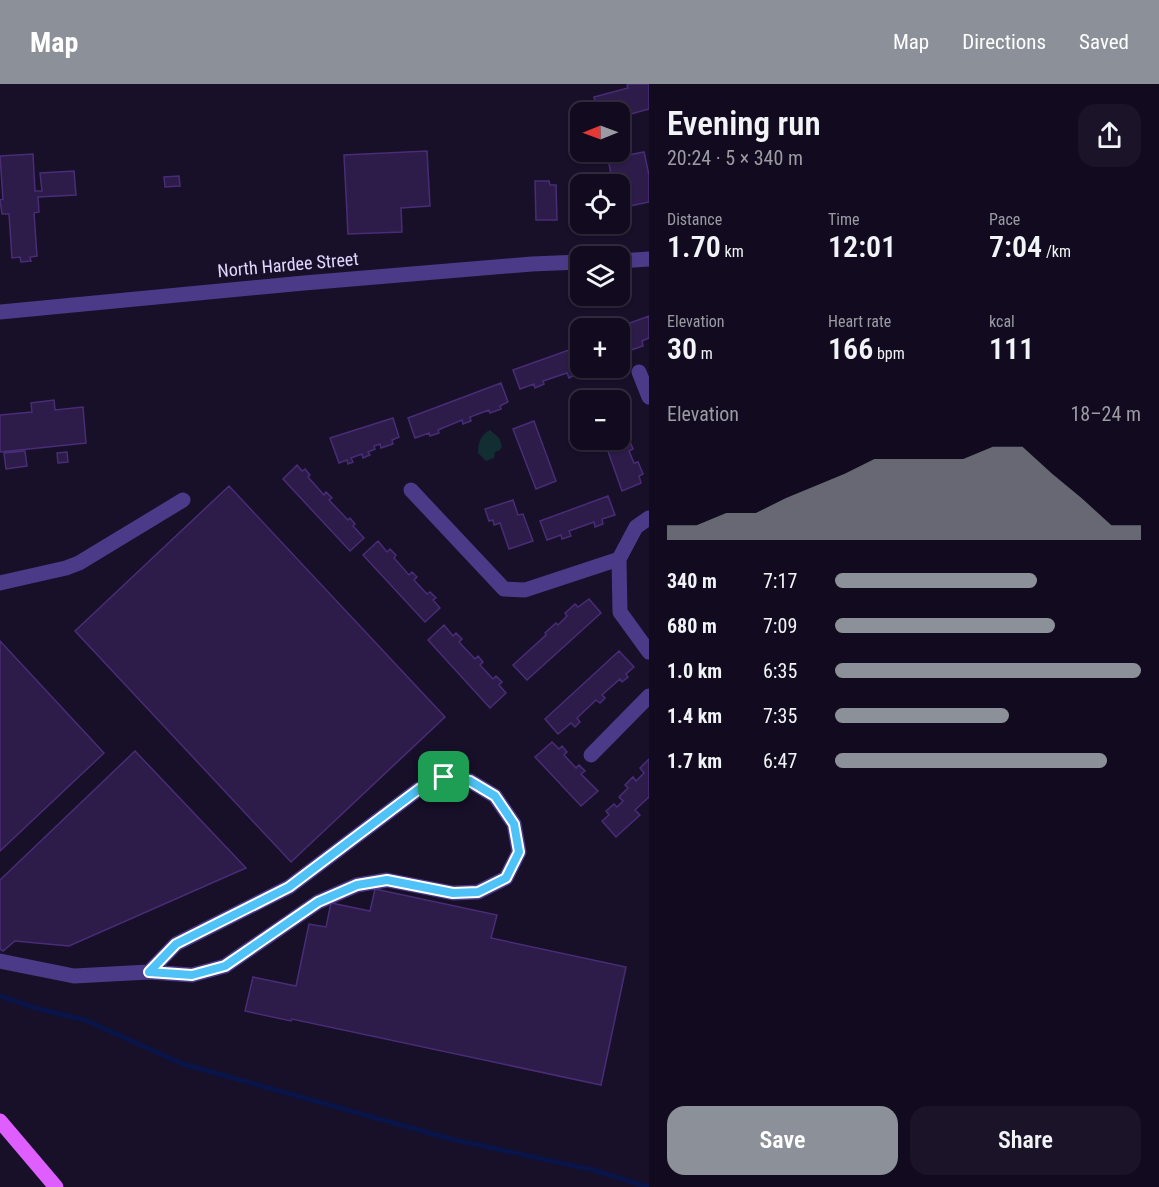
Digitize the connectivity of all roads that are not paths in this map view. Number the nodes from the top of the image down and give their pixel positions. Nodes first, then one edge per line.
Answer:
1 (649, 260) edge
2 (630, 261) edge
3 (570, 262) edge
4 (0, 312) edge
5 (639, 372) dead end
6 (649, 397) edge
7 (411, 490) dead end
8 (183, 500) dead end
9 (649, 518) edge
10 (619, 559) junction
11 (0, 583) edge
12 (649, 652) edge
13 (649, 696) edge
14 (591, 755) dead end
15 (0, 961) edge
16 (149, 972) junction
17 (0, 1121) edge
18 (56, 1187) edge

1 - 2 street
3 - 4 street, North Hardee Street
5 - 6 street
7 - 10 street
8 - 11 street
9 - 10 street
10 - 12 street
13 - 14 street
15 - 16 street
16 - 16 street
17 - 18 main road

